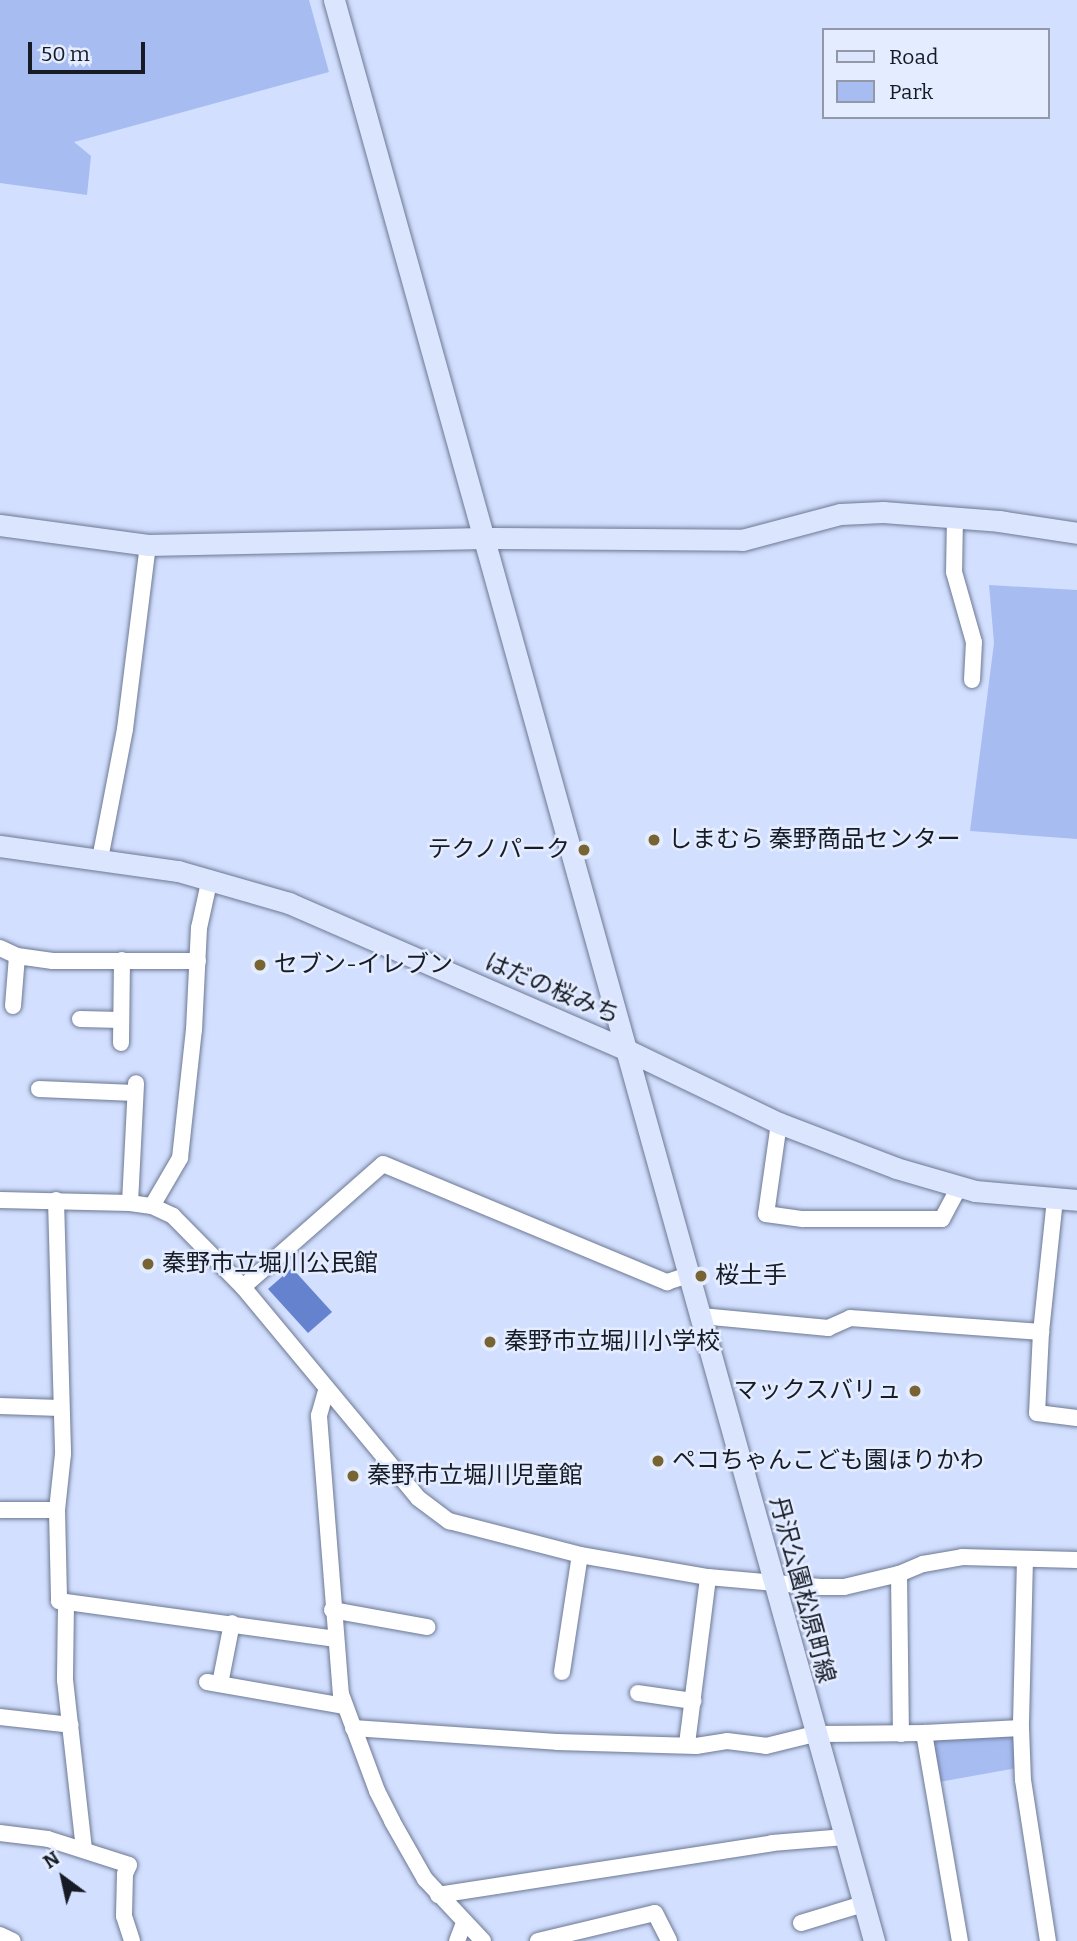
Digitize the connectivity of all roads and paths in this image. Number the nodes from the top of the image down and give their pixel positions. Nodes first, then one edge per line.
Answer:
1 (334, 0) edge
2 (955, 517) junction
3 (0, 525) edge
4 (1077, 533) edge
5 (484, 538) junction
6 (148, 545) junction
7 (972, 680) dead end
8 (0, 846) edge
9 (100, 859) junction
10 (210, 878) junction
11 (0, 948) edge
12 (17, 956) junction
13 (122, 960) junction
14 (198, 961) junction
15 (13, 1006) dead end
16 (80, 1019) dead end
17 (121, 1020) junction
18 (121, 1043) dead end
19 (627, 1050) junction
20 (39, 1088) dead end
21 (779, 1123) junction
22 (959, 1187) junction
23 (1055, 1199) junction
24 (0, 1200) edge
25 (56, 1200) junction
26 (1077, 1200) edge
27 (130, 1203) junction
28 (152, 1206) junction
29 (689, 1275) junction
30 (243, 1287) junction
31 (701, 1316) junction
32 (1041, 1332) junction
33 (326, 1391) junction
34 (0, 1406) edge
35 (60, 1408) junction
36 (1077, 1418) edge
37 (0, 1510) edge
38 (57, 1510) junction
39 (580, 1555) junction
40 (1025, 1559) junction
41 (1077, 1560) edge
42 (899, 1574) junction
43 (708, 1577) junction
44 (772, 1581) junction
45 (66, 1604) junction
46 (332, 1610) junction
47 (232, 1623) junction
48 (427, 1627) dead end
49 (335, 1639) junction
50 (562, 1671) dead end
51 (638, 1693) dead end
52 (692, 1701) junction
53 (345, 1706) junction
54 (0, 1717) edge
55 (71, 1725) junction
56 (353, 1728) junction
57 (1021, 1728) junction
58 (924, 1733) junction
59 (815, 1734) junction
60 (901, 1734) junction
61 (687, 1744) junction
62 (0, 1833) edge
63 (845, 1837) junction
64 (84, 1849) junction
65 (438, 1895) junction
66 (863, 1904) junction
67 (464, 1923) junction
68 (801, 1923) dead end
69 (0, 1936) edge
70 (13, 1941) edge
71 (132, 1941) edge
72 (457, 1941) edge
73 (483, 1941) edge
74 (538, 1941) edge
75 (669, 1941) edge
76 (874, 1941) edge
77 (960, 1941) edge
78 (1048, 1941) edge

1 - 5 street, 丹沢公園松原町線
2 - 4 street
2 - 5 street
2 - 7 street
3 - 6 street
5 - 6 street
5 - 19 street, 丹沢公園松原町線
6 - 9 street
8 - 9 street, はだの桜みち
9 - 10 street, はだの桜みち
10 - 14 street
10 - 19 street, はだの桜みち
11 - 12 street
12 - 13 street
12 - 15 street
13 - 14 street
13 - 17 street
14 - 28 street
16 - 17 street
17 - 18 street
19 - 21 street, はだの桜みち
19 - 29 street, 丹沢公園松原町線
20 - 27 street
21 - 22 street, はだの桜みち
21 - 22 street
22 - 23 street, はだの桜みち
23 - 26 street, はだの桜みち
23 - 32 street
24 - 25 street
25 - 27 street
25 - 35 street
27 - 28 street
28 - 30 street
29 - 30 street
29 - 31 street, 丹沢公園松原町線
30 - 33 street
31 - 32 street
31 - 44 street, 丹沢公園松原町線
32 - 36 street
33 - 39 street
33 - 46 street
34 - 35 street
35 - 38 street
37 - 38 street
38 - 45 street
39 - 43 street
39 - 50 street
40 - 41 street
40 - 42 street
40 - 57 street
42 - 44 street
42 - 60 street
43 - 44 street
43 - 52 street
44 - 59 street, 丹沢公園松原町線
45 - 47 street
45 - 55 street
46 - 48 street
46 - 49 street
47 - 49 street
47 - 53 street
49 - 53 street
51 - 52 street
52 - 61 street
53 - 56 street
54 - 55 street
55 - 64 street
56 - 61 street
56 - 65 street
57 - 58 street
57 - 78 street
58 - 60 street
58 - 77 street
59 - 60 street
59 - 61 street
59 - 63 street, 丹沢公園松原町線
62 - 64 street
63 - 65 street
63 - 66 street, 丹沢公園松原町線
64 - 71 street
65 - 67 street
66 - 68 street
66 - 76 street, 丹沢公園松原町線
67 - 72 street
67 - 73 street
69 - 70 street
74 - 75 street

